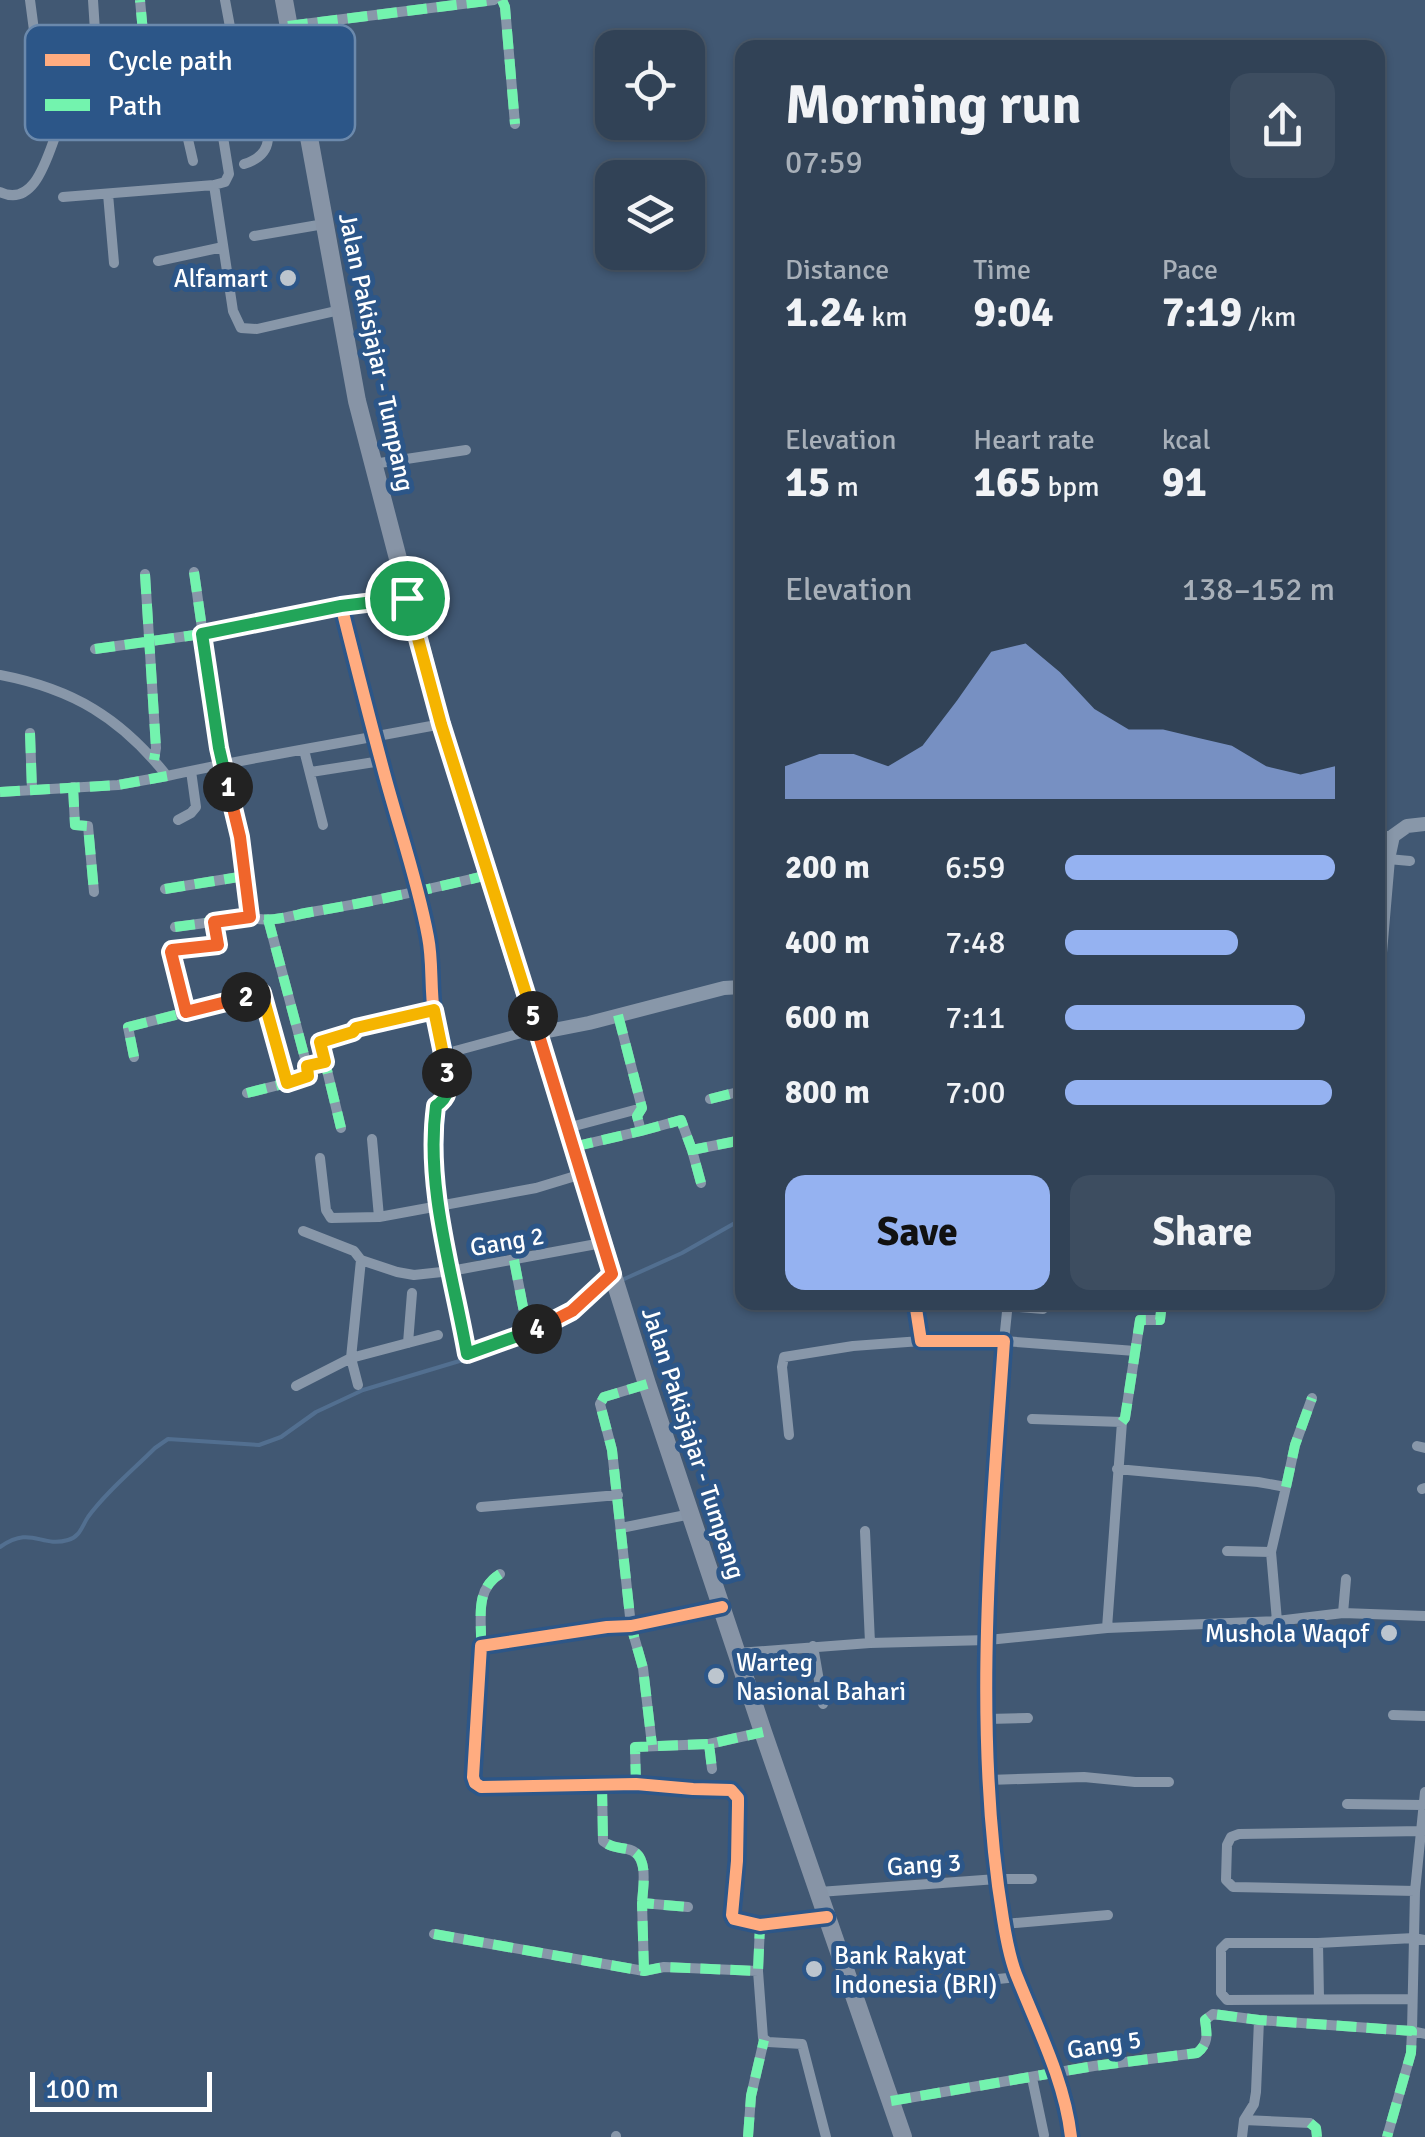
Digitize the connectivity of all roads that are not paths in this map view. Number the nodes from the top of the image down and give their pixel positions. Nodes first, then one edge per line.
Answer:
1 (30, 0) edge
2 (93, 0) edge
3 (140, 0) edge
4 (225, 0) edge
5 (284, 0) edge
6 (494, 0) edge
7 (502, 0) edge
8 (33, 25) edge
9 (94, 25) edge
10 (144, 25) edge
11 (230, 25) edge
12 (288, 25) edge
13 (296, 25) edge
14 (515, 124) dead end
15 (53, 140) edge
16 (188, 140) edge
17 (224, 140) edge
18 (268, 140) edge
19 (309, 140) edge
20 (193, 161) dead end
21 (244, 164) dead end
22 (214, 185) junction
23 (0, 192) edge
24 (108, 194) junction
25 (63, 198) dead end
26 (324, 224) junction
27 (254, 236) dead end
28 (223, 247) junction
29 (158, 260) dead end
30 (114, 262) dead end
31 (340, 310) junction
32 (466, 450) dead end
33 (372, 464) junction
34 (194, 572) dead end
35 (145, 574) dead end
36 (407, 598) junction
37 (341, 606) junction
38 (202, 634) junction
39 (148, 642) junction
40 (94, 649) dead end
41 (0, 675) edge
42 (441, 724) junction
43 (30, 732) dead end
44 (375, 738) junction
45 (304, 750) junction
46 (154, 760) junction
47 (381, 760) junction
48 (223, 763) junction
49 (190, 771) junction
50 (311, 772) junction
51 (167, 776) junction
52 (73, 787) junction
53 (32, 790) junction
54 (0, 792) edge
55 (178, 820) dead end
56 (1425, 824) edge
57 (323, 825) dead end
58 (1385, 836) edge
59 (1388, 858) junction
60 (1410, 861) dead end
61 (488, 874) junction
62 (245, 876) junction
63 (165, 889) dead end
64 (418, 891) junction
65 (94, 892) dead end
66 (1385, 893) edge
67 (250, 917) junction
68 (268, 919) junction
69 (214, 922) junction
70 (175, 927) dead end
71 (735, 987) edge
72 (434, 1010) junction
73 (186, 1012) junction
74 (618, 1016) junction
75 (538, 1032) junction
76 (444, 1054) junction
77 (134, 1057) dead end
78 (325, 1062) junction
79 (307, 1066) junction
80 (287, 1083) junction
81 (247, 1093) dead end
82 (735, 1093) edge
83 (710, 1099) dead end
84 (642, 1108) junction
85 (342, 1128) dead end
86 (567, 1128) junction
87 (641, 1131) junction
88 (372, 1139) dead end
89 (735, 1141) edge
90 (573, 1148) junction
91 (692, 1150) junction
92 (320, 1158) dead end
93 (582, 1174) junction
94 (701, 1184) dead end
95 (439, 1206) junction
96 (378, 1217) junction
97 (303, 1231) dead end
98 (602, 1244) junction
99 (361, 1260) junction
100 (514, 1260) junction
101 (451, 1271) junction
102 (613, 1280) junction
103 (412, 1293) dead end
104 (916, 1310) edge
105 (1007, 1310) edge
106 (1161, 1310) edge
107 (528, 1333) junction
108 (438, 1335) dead end
109 (921, 1341) junction
110 (1004, 1341) junction
111 (408, 1343) junction
112 (1135, 1351) junction
113 (351, 1358) junction
114 (647, 1384) junction
115 (358, 1385) dead end
116 (296, 1386) dead end
117 (1312, 1398) dead end
118 (1032, 1420) dead end
119 (1122, 1422) junction
120 (788, 1434) dead end
121 (1117, 1469) junction
122 (1286, 1486) junction
123 (618, 1495) junction
124 (481, 1507) dead end
125 (691, 1514) junction
126 (621, 1528) junction
127 (865, 1531) dead end
128 (1226, 1551) dead end
129 (1271, 1552) junction
130 (500, 1574) dead end
131 (1346, 1579) dead end
132 (722, 1608) junction
133 (1343, 1613) junction
134 (1425, 1616) edge
135 (1277, 1621) junction
136 (631, 1626) junction
137 (1107, 1628) junction
138 (988, 1640) junction
139 (870, 1643) junction
140 (481, 1646) junction
141 (813, 1646) junction
142 (738, 1653) junction
143 (823, 1704) dead end
144 (1392, 1715) dead end
145 (1425, 1716) edge
146 (1028, 1718) dead end
147 (988, 1719) junction
148 (763, 1732) junction
149 (709, 1744) junction
150 (652, 1745) junction
151 (712, 1769) dead end
152 (988, 1780) junction
153 (1168, 1782) dead end
154 (636, 1784) junction
155 (602, 1786) junction
156 (1425, 1792) edge
157 (1347, 1804) dead end
158 (1423, 1805) edge
159 (1422, 1831) junction
160 (997, 1879) junction
161 (1032, 1879) dead end
162 (1415, 1891) junction
163 (819, 1892) junction
164 (642, 1902) junction
165 (688, 1908) dead end
166 (1108, 1915) dead end
167 (827, 1917) junction
168 (1004, 1924) junction
169 (760, 1925) junction
170 (434, 1934) dead end
171 (1420, 1939) edge
172 (1318, 1943) junction
173 (644, 1971) junction
174 (758, 1971) junction
175 (1016, 1977) junction
176 (942, 1985) dead end
177 (1320, 1998) junction
178 (1411, 1998) junction
179 (1260, 2020) junction
180 (1412, 2031) junction
181 (1425, 2034) edge
182 (764, 2040) junction
183 (1056, 2074) junction
184 (1032, 2078) junction
185 (891, 2101) junction
186 (1244, 2120) junction
187 (1044, 2135) edge
188 (748, 2137) edge
189 (826, 2137) edge
190 (902, 2137) edge
191 (1071, 2137) edge
192 (1242, 2137) edge
193 (1316, 2137) edge
194 (1387, 2137) edge

1 - 8 street
2 - 9 street
3 - 10 street
4 - 11 street
5 - 12 main road, Jalan Pakisjajar - Tumpang
6 - 13 street
7 - 14 street
15 - 23 street
16 - 20 street
17 - 22 street
18 - 21 street
19 - 26 main road, Jalan Pakisjajar - Tumpang
22 - 24 street
22 - 28 street
24 - 25 street
24 - 30 street
26 - 27 street
26 - 31 main road, Jalan Pakisjajar - Tumpang
28 - 29 street
28 - 31 street
31 - 33 main road, Jalan Pakisjajar - Tumpang
32 - 33 street
33 - 36 main road, Jalan Pakisjajar - Tumpang
34 - 38 street
35 - 39 street
36 - 37 street
36 - 42 main road, Jalan Pakisjajar - Tumpang
37 - 38 street
37 - 44 street
38 - 39 street
38 - 48 street
39 - 40 street
39 - 46 street
41 - 46 street
42 - 44 street
42 - 61 main road, Jalan Pakisjajar - Tumpang
43 - 53 street
44 - 45 street
44 - 47 street
45 - 48 street
45 - 50 street
46 - 51 street
47 - 50 street
47 - 64 street
48 - 49 street
48 - 62 street
49 - 51 street
49 - 55 street
50 - 57 street
51 - 52 street
52 - 53 street
52 - 65 street
53 - 54 street
56 - 58 street
58 - 59 street
59 - 60 street
59 - 66 street
61 - 64 street
61 - 75 main road, Jalan Pakisjajar - Tumpang
62 - 63 street
62 - 67 street
64 - 68 street
64 - 72 street
67 - 68 street
67 - 69 street
68 - 79 street
69 - 70 street
69 - 73 street
71 - 74 street
72 - 76 street
72 - 78 street
73 - 77 street
73 - 80 street
74 - 75 street
74 - 84 street
75 - 76 street
75 - 86 main road, Jalan Pakisjajar - Tumpang
76 - 95 street
78 - 79 street
78 - 85 street
79 - 80 street
80 - 81 street
82 - 83 street
84 - 86 street
84 - 87 street
86 - 90 main road, Jalan Pakisjajar - Tumpang
87 - 90 street
87 - 91 street
88 - 96 street
89 - 91 street
90 - 93 main road, Jalan Pakisjajar - Tumpang
91 - 94 street
92 - 96 street
93 - 95 street
93 - 98 main road, Jalan Pakisjajar - Tumpang
95 - 96 street
95 - 101 street
97 - 99 street, Gang 2
98 - 100 street, Gang 2
98 - 102 main road, Jalan Pakisjajar - Tumpang
99 - 101 street, Gang 2
99 - 113 street
100 - 101 street, Gang 2
100 - 107 street
101 - 107 street
102 - 107 street
102 - 114 main road, Jalan Pakisjajar - Tumpang
103 - 111 street
104 - 109 street
105 - 110 street
106 - 112 street
108 - 111 street
109 - 110 street
109 - 120 street
110 - 112 street
110 - 138 street
111 - 113 street
112 - 119 street
113 - 115 street
113 - 116 street
114 - 123 street
114 - 125 main road, Jalan Pakisjajar - Tumpang
117 - 122 street
118 - 119 street
119 - 121 street
121 - 122 street
121 - 137 street
122 - 129 street
123 - 124 street
123 - 126 street
125 - 126 street
125 - 132 main road, Jalan Pakisjajar - Tumpang
126 - 136 street
127 - 139 street
128 - 129 street
129 - 135 street
130 - 140 street
131 - 133 street
132 - 136 street
132 - 142 main road, Jalan Pakisjajar - Tumpang
133 - 134 street
133 - 135 street
135 - 137 street
136 - 140 street
136 - 150 street
137 - 138 street
138 - 139 street
138 - 147 street
139 - 141 street
140 - 155 street
141 - 142 street
141 - 143 street
142 - 148 main road, Jalan Pakisjajar - Tumpang
144 - 145 street
146 - 147 street
147 - 152 street
148 - 149 street
148 - 163 main road, Jalan Pakisjajar - Tumpang
149 - 150 street
149 - 151 street
150 - 154 street
152 - 153 street
152 - 160 street
154 - 155 street
154 - 169 street
155 - 164 street
156 - 158 street
157 - 158 street
158 - 159 street
159 - 162 street
159 - 162 street
160 - 161 street, Gang 3
160 - 163 street, Gang 3
160 - 168 street
162 - 171 street
163 - 167 main road, Jalan Pakisjajar - Tumpang
164 - 165 street
164 - 173 street
166 - 168 street
167 - 169 street
167 - 185 main road, Jalan Pakisjajar - Tumpang
168 - 175 street
169 - 174 street
170 - 173 street
171 - 172 street
171 - 178 street
172 - 177 street
172 - 177 street
173 - 174 street
174 - 182 street
175 - 176 street
175 - 183 street
177 - 178 street
178 - 180 street
179 - 180 street
179 - 183 street, Gang 5
179 - 186 street
180 - 181 street
180 - 194 street
182 - 188 street
182 - 189 street
183 - 184 street, Gang 5
183 - 191 street
184 - 185 street, Gang 5
184 - 187 street
185 - 190 main road, Jalan Pakisjajar - Tumpang
186 - 192 street
186 - 193 street

